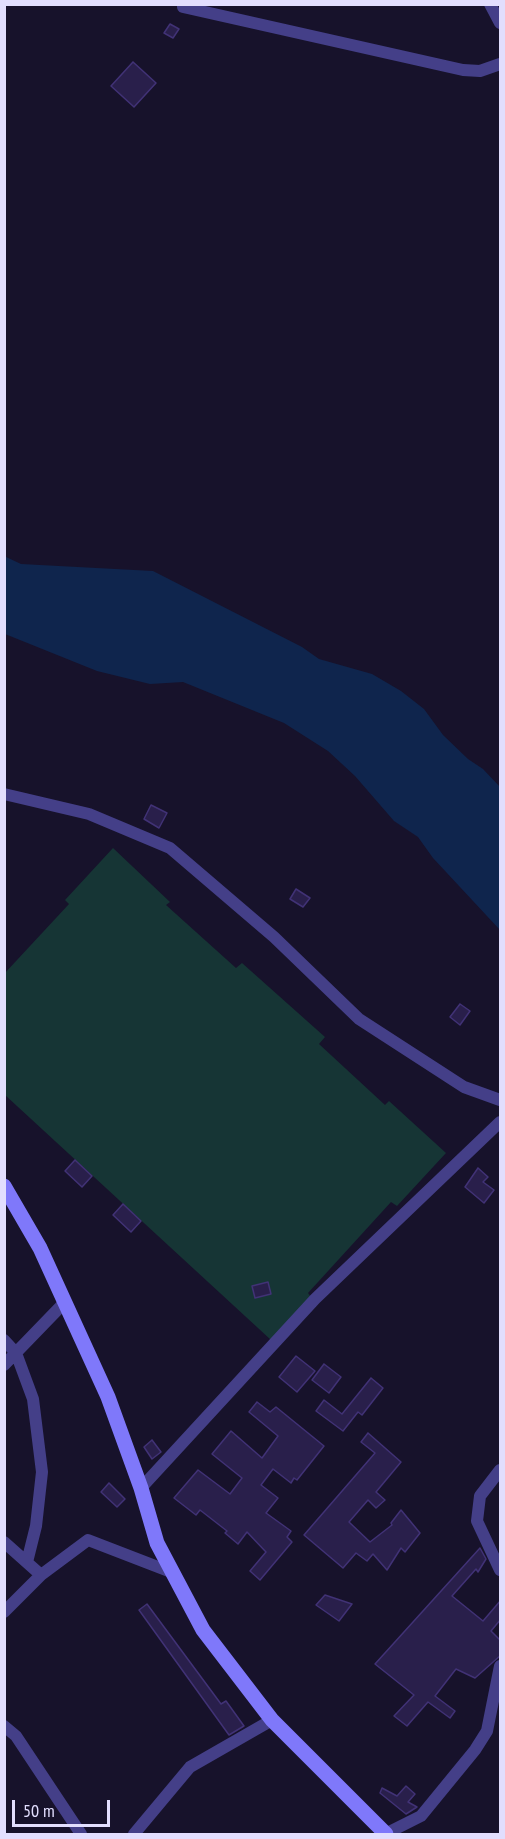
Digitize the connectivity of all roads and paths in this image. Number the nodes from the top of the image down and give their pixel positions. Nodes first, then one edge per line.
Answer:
1 (490, 4) edge
2 (183, 7) dead end
3 (501, 23) edge
4 (501, 64) edge
5 (4, 794) edge
6 (501, 1100) edge
7 (501, 1122) edge
8 (4, 1186) edge
9 (9, 1205) edge
10 (65, 1302) junction
11 (4, 1340) edge
12 (16, 1353) junction
13 (4, 1365) edge
14 (501, 1470) edge
15 (141, 1488) junction
16 (4, 1542) edge
17 (27, 1562) junction
18 (501, 1570) edge
19 (171, 1572) junction
20 (41, 1575) junction
21 (4, 1612) edge
22 (501, 1666) edge
23 (272, 1720) junction
24 (4, 1726) edge
25 (81, 1834) edge
26 (134, 1834) edge
27 (386, 1834) edge

1 - 3 street
2 - 4 street
5 - 6 street
7 - 15 street
8 - 9 street
9 - 10 street
10 - 12 street
10 - 15 street
11 - 12 street
12 - 13 street
12 - 17 street
14 - 18 street
15 - 19 street
16 - 17 street
17 - 20 street
19 - 20 street
19 - 23 street
20 - 21 street
22 - 27 street
23 - 26 street
23 - 27 street
24 - 25 street

